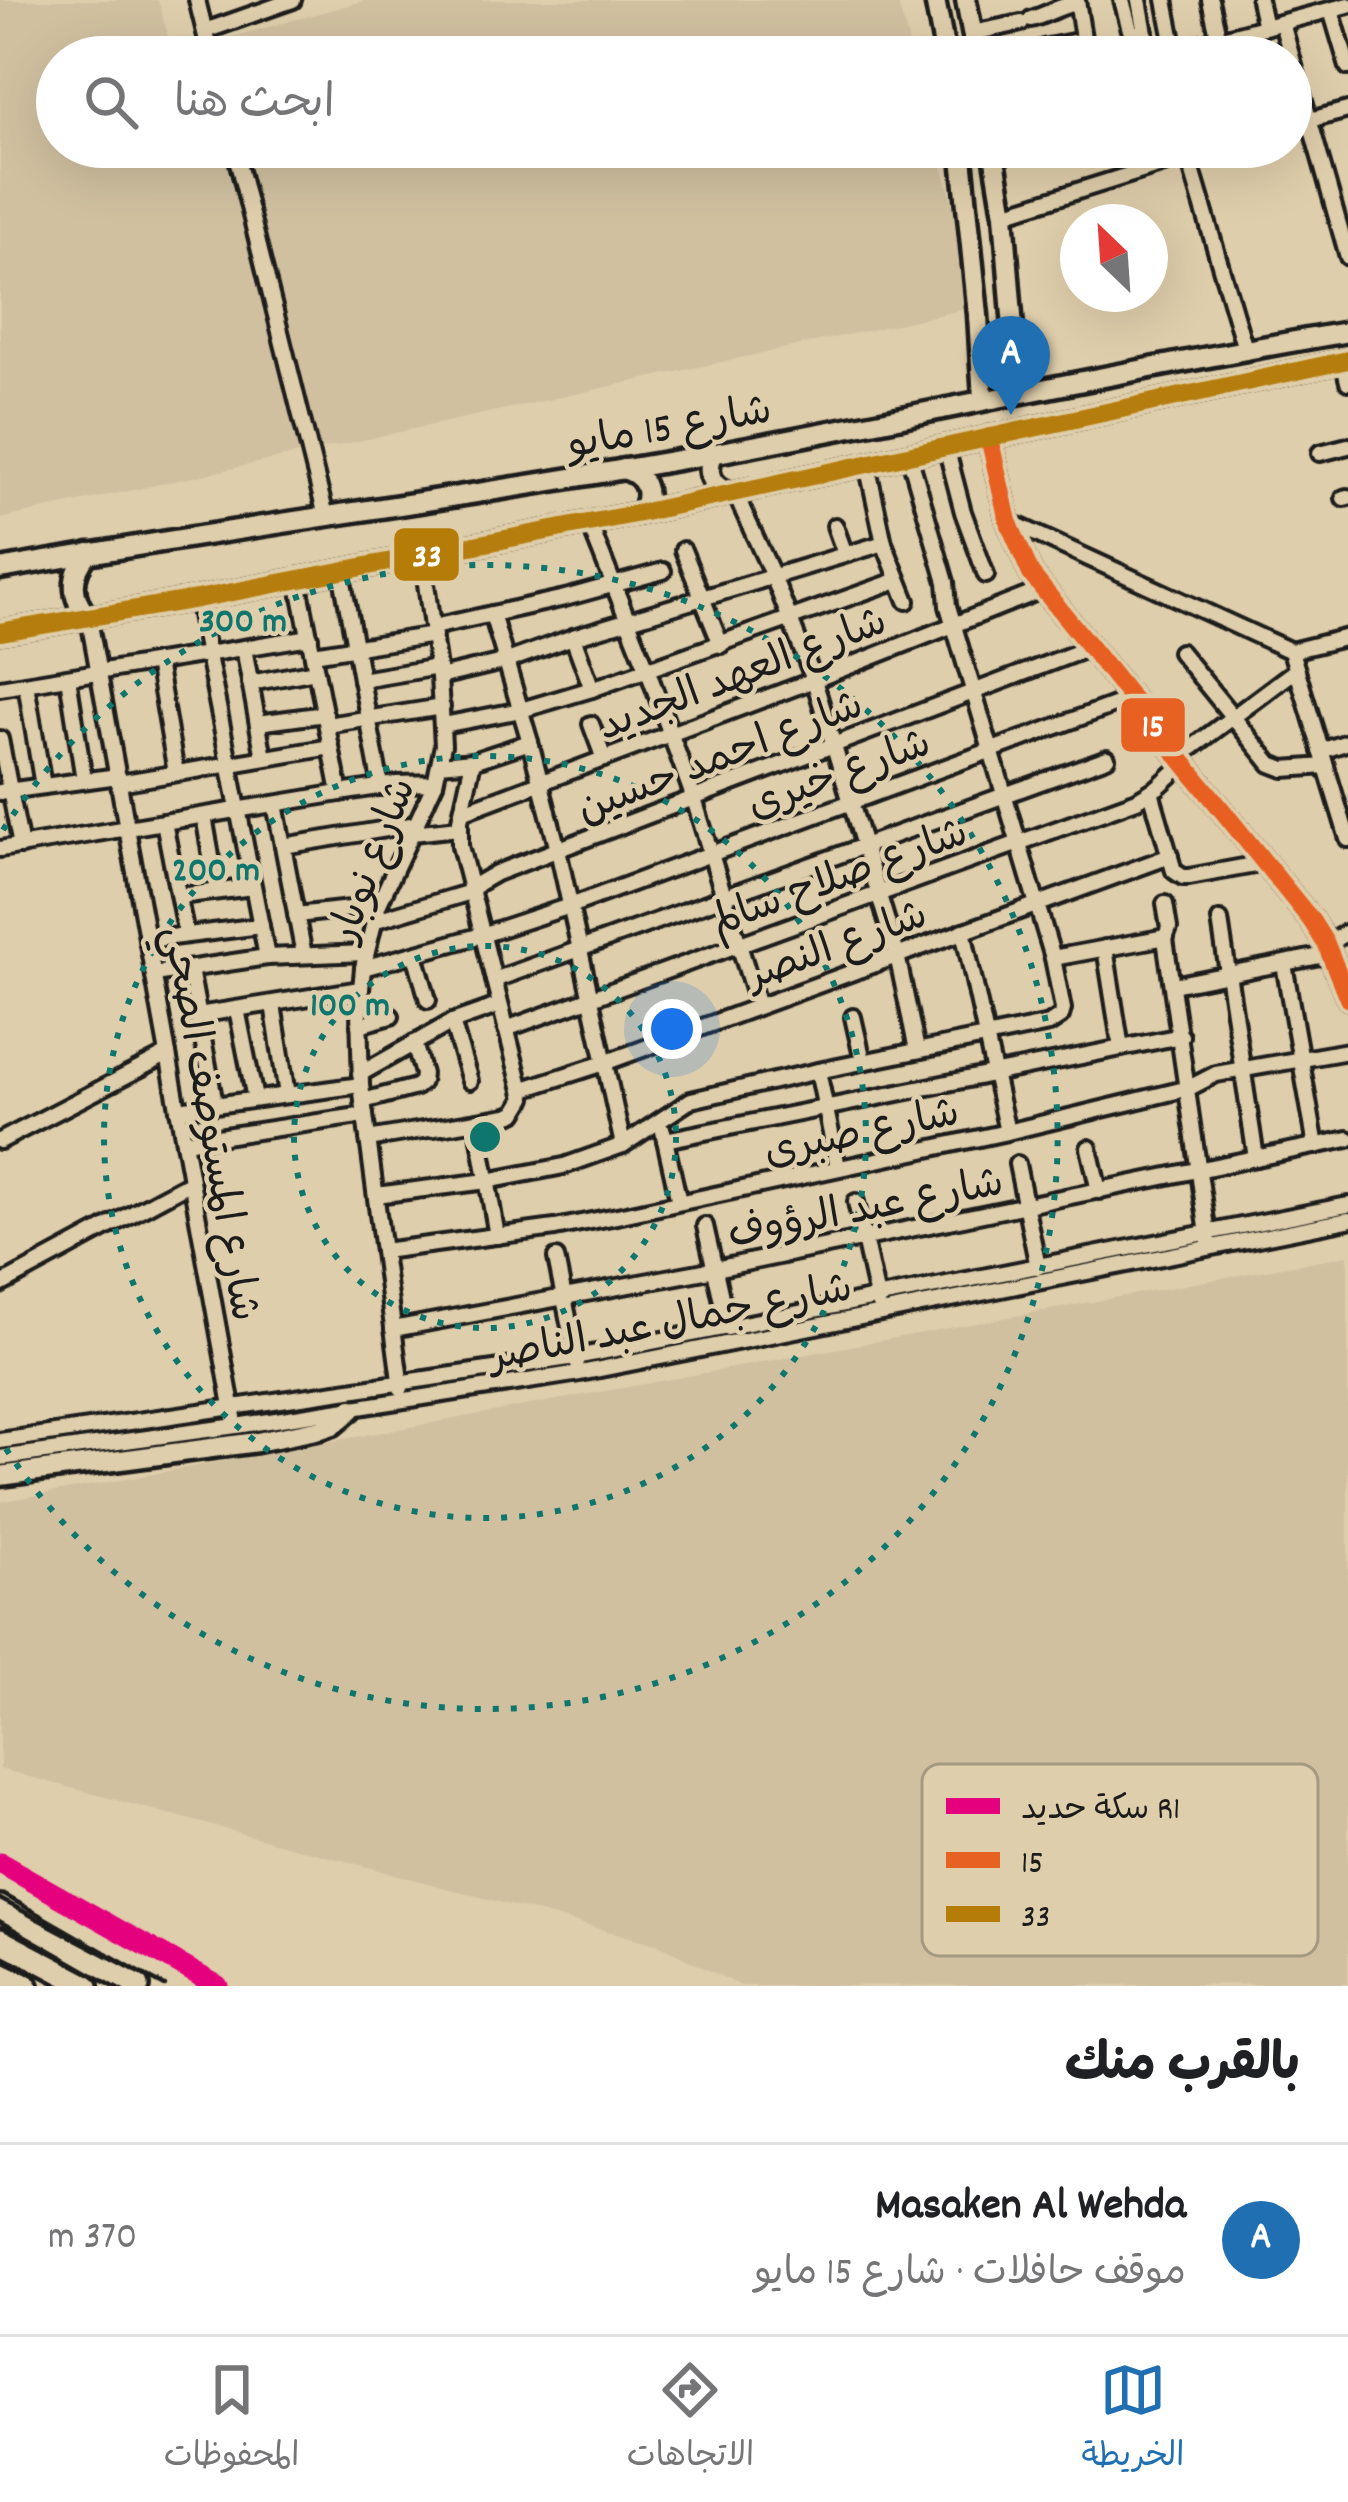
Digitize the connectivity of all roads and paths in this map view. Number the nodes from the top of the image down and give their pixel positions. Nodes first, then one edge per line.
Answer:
1 (197, 0) edge
2 (293, 0) edge
3 (935, 0) edge
4 (966, 0) edge
5 (1123, 0) edge
6 (1139, 0) edge
7 (1165, 0) edge
8 (1210, 0) edge
9 (1259, 0) edge
10 (1301, 0) edge
11 (1077, 1) edge
12 (1342, 5) edge
13 (1305, 17) junction
14 (1282, 23) junction
15 (1265, 27) junction
16 (205, 31) junction
17 (972, 33) junction
18 (1145, 33) junction
19 (206, 36) edge
20 (942, 36) edge
21 (972, 36) edge
22 (1082, 36) edge
23 (1146, 36) edge
24 (1172, 36) edge
25 (1218, 36) edge
26 (1233, 36) edge
27 (1286, 36) edge
28 (1348, 67) edge
29 (1348, 110) edge
30 (1312, 119) edge
31 (1312, 126) edge
32 (239, 168) edge
33 (964, 168) edge
34 (996, 168) edge
35 (1150, 168) edge
36 (1192, 168) edge
37 (1004, 214) junction
38 (1343, 222) edge
39 (1348, 257) edge
40 (1348, 332) edge
41 (1246, 349) junction
42 (1345, 361) edge
43 (1348, 382) edge
44 (1018, 392) junction
45 (982, 399) junction
46 (988, 437) junction
47 (1348, 446) edge
48 (946, 447) junction
49 (714, 453) junction
50 (1320, 453) dead end
51 (909, 454) junction
52 (867, 464) junction
53 (623, 469) junction
54 (735, 493) junction
55 (640, 513) junction
56 (326, 516) junction
57 (1008, 521) junction
58 (589, 523) junction
59 (835, 526) dead end
60 (884, 543) junction
61 (683, 550) dead end
62 (89, 553) junction
63 (845, 554) junction
64 (422, 555) junction
65 (0, 568) edge
66 (341, 571) junction
67 (663, 571) dead end
68 (986, 575) dead end
69 (773, 576) junction
70 (298, 580) junction
71 (898, 580) junction
72 (614, 585) junction
73 (1042, 590) junction
74 (702, 598) junction
75 (196, 599) junction
76 (907, 601) dead end
77 (492, 614) junction
78 (89, 619) junction
79 (628, 620) junction
80 (790, 620) junction
81 (955, 624) junction
82 (433, 631) junction
83 (0, 632) edge
84 (310, 637) junction
85 (573, 637) junction
86 (1348, 637) edge
87 (721, 645) junction
88 (244, 648) junction
89 (356, 648) junction
90 (1089, 648) junction
91 (1291, 651) junction
92 (1180, 652) dead end
93 (207, 654) junction
94 (313, 654) junction
95 (507, 661) junction
96 (157, 662) junction
97 (1296, 670) junction
98 (316, 671) junction
99 (648, 671) junction
100 (99, 672) junction
101 (439, 672) junction
102 (68, 677) junction
103 (362, 680) junction
104 (814, 680) junction
105 (250, 682) junction
106 (26, 684) junction
107 (0, 688) edge
108 (592, 689) junction
109 (975, 692) junction
110 (1130, 699) junction
111 (442, 707) junction
112 (521, 710) junction
113 (1233, 717) junction
114 (368, 718) junction
115 (326, 720) junction
116 (258, 723) junction
117 (591, 724) dead end
118 (443, 725) junction
119 (671, 734) junction
120 (0, 739) edge
121 (530, 742) junction
122 (1348, 742) edge
123 (834, 746) junction
124 (331, 747) junction
125 (992, 749) junction
126 (264, 758) junction
127 (1107, 758) dead end
128 (1324, 758) junction
129 (604, 759) junction
130 (473, 761) junction
131 (1181, 761) junction
132 (229, 764) junction
133 (440, 764) junction
134 (176, 773) junction
135 (118, 779) junction
136 (84, 780) junction
137 (541, 782) junction
138 (435, 783) junction
139 (43, 786) junction
140 (381, 787) junction
141 (5, 791) edge
142 (1151, 792) junction
143 (340, 793) junction
144 (1006, 796) junction
145 (694, 799) junction
146 (1342, 800) edge
147 (850, 802) junction
148 (275, 804) junction
149 (238, 810) junction
150 (204, 816) junction
151 (460, 820) junction
152 (164, 822) junction
153 (127, 828) junction
154 (414, 828) junction
155 (1348, 839) edge
156 (1021, 843) junction
157 (21, 846) junction
158 (283, 846) junction
159 (864, 848) junction
160 (0, 850) edge
161 (558, 850) junction
162 (712, 853) junction
163 (1170, 856) junction
164 (1265, 863) junction
165 (253, 887) junction
166 (217, 891) junction
167 (471, 892) junction
168 (879, 895) junction
169 (179, 896) junction
170 (725, 898) junction
171 (1039, 904) junction
172 (1165, 904) dead end
173 (570, 905) junction
174 (375, 913) junction
175 (296, 915) junction
176 (1220, 920) dead end
177 (261, 926) junction
178 (963, 931) junction
179 (1348, 932) edge
180 (482, 934) junction
181 (186, 935) junction
182 (1166, 937) junction
183 (147, 940) junction
184 (739, 945) junction
185 (1106, 948) junction
186 (1328, 949) junction
187 (579, 951) junction
188 (415, 954) junction
189 (304, 955) junction
190 (897, 955) junction
191 (267, 957) junction
192 (1054, 958) junction
193 (364, 961) junction
194 (1284, 964) junction
195 (190, 969) junction
196 (154, 974) junction
197 (1228, 974) junction
198 (494, 980) junction
199 (1173, 985) junction
200 (360, 989) junction
201 (1348, 998) edge
202 (589, 999) junction
203 (428, 1000) dead end
204 (273, 1004) junction
205 (500, 1005) junction
206 (758, 1006) junction
207 (237, 1009) junction
208 (198, 1015) junction
209 (391, 1016) dead end
210 (853, 1017) dead end
211 (452, 1022) junction
212 (359, 1025) junction
213 (506, 1029) junction
214 (986, 1036) junction
215 (1180, 1036) junction
216 (414, 1043) junction
217 (1121, 1048) junction
218 (917, 1051) junction
219 (1348, 1052) edge
220 (168, 1054) junction
221 (1301, 1059) junction
222 (863, 1061) junction
223 (604, 1063) junction
224 (1243, 1069) junction
225 (818, 1071) junction
226 (994, 1073) junction
227 (470, 1082) dead end
228 (1189, 1088) junction
229 (524, 1089) junction
230 (362, 1093) junction
231 (287, 1095) junction
232 (255, 1099) junction
233 (215, 1105) junction
234 (826, 1107) junction
235 (178, 1109) junction
236 (661, 1119) junction
237 (477, 1121) junction
238 (1007, 1132) junction
239 (368, 1139) junction
240 (665, 1139) junction
241 (1348, 1139) edge
242 (0, 1141) edge
243 (184, 1142) junction
244 (623, 1144) junction
245 (1316, 1146) junction
246 (1090, 1148) dead end
247 (1256, 1158) junction
248 (1017, 1164) dead end
249 (838, 1167) junction
250 (1199, 1170) junction
251 (487, 1180) junction
252 (191, 1182) junction
253 (1099, 1190) junction
254 (376, 1195) junction
255 (679, 1202) junction
256 (856, 1202) dead end
257 (1348, 1205) edge
258 (1025, 1206) junction
259 (1348, 1220) edge
260 (705, 1226) dead end
261 (497, 1236) junction
262 (864, 1239) junction
263 (1209, 1240) junction
264 (383, 1251) junction
265 (556, 1258) dead end
266 (1038, 1267) junction
267 (715, 1269) junction
268 (0, 1285) edge
269 (564, 1297) junction
270 (879, 1306) junction
271 (728, 1328) junction
272 (393, 1329) junction
273 (578, 1365) junction
274 (401, 1384) junction
275 (403, 1401) junction
276 (232, 1409) junction
277 (352, 1409) junction
278 (236, 1426) junction
279 (0, 1442) edge
280 (0, 1458) edge
281 (0, 1477) edge
282 (0, 1907) edge
283 (0, 1940) edge
284 (0, 1972) edge
285 (27, 1986) edge
286 (87, 1986) edge
287 (139, 1986) edge

1 - 16 street
2 - 16 street
3 - 20 main road
4 - 17 main road
5 - 18 street
6 - 18 street
7 - 24 street
8 - 25 street
9 - 15 street
10 - 13 street
11 - 17 street
11 - 22 street
12 - 13 street
12 - 28 street
13 - 14 street
14 - 15 street
14 - 27 street
15 - 26 street
16 - 19 street
17 - 21 main road
18 - 23 street
29 - 30 street
31 - 38 street
32 - 56 street
33 - 45 main road
34 - 37 main road
35 - 37 street
36 - 41 street
37 - 44 main road
38 - 39 street
40 - 41 main road, شارع 15 مايو
41 - 44 main road, شارع 15 مايو
42 - 43 street
42 - 46 main road, شارع 15 مايو
44 - 45 main road, شارع 15 مايو
45 - 49 main road, شارع 15 مايو
46 - 48 main road, شارع 15 مايو
46 - 57 main road
47 - 50 street
48 - 51 main road, شارع 15 مايو
48 - 68 street
49 - 53 main road, شارع 15 مايو
49 - 54 main road
51 - 52 main road, شارع 15 مايو
51 - 81 street
52 - 54 main road, شارع 15 مايو
52 - 60 street
53 - 55 main road
53 - 56 main road, شارع 15 مايو
54 - 55 main road, شارع 15 مايو
54 - 69 street
55 - 58 main road, شارع 15 مايو
56 - 62 main road, شارع 15 مايو
57 - 73 main road
57 - 91 street
58 - 64 main road, شارع 15 مايو
58 - 72 street
59 - 63 street
60 - 63 street
60 - 71 street
61 - 74 street
62 - 65 main road, شارع 15 مايو
62 - 78 main road
63 - 69 street
64 - 66 main road, شارع 15 مايو
64 - 82 street, شارع نوبار
66 - 70 main road, شارع 15 مايو
66 - 89 street
67 - 72 street
69 - 74 street
69 - 80 street
70 - 75 main road, شارع 15 مايو
70 - 84 street
71 - 76 street
71 - 80 street
72 - 77 street
72 - 79 street
73 - 81 street, شارع العهد الجديد
73 - 90 main road
74 - 79 street
74 - 87 street
75 - 78 main road, شارع 15 مايو
75 - 93 street
77 - 82 street
77 - 95 street
78 - 83 main road, شارع 15 مايو
78 - 100 street, شارع المستوصف الصحي
79 - 85 street
79 - 99 street
80 - 87 street
80 - 104 street
81 - 104 street, شارع العهد الجديد
81 - 109 street
82 - 89 street
82 - 101 street, شارع نوبار
84 - 88 street
84 - 94 street
85 - 95 street
85 - 108 street
86 - 91 street
87 - 99 street
88 - 93 street
88 - 105 street
89 - 94 street
89 - 103 street
90 - 109 street, شارع احمد حسين
90 - 110 main road
91 - 97 street
92 - 113 street
93 - 96 street
93 - 132 street
94 - 98 street
95 - 101 street
95 - 112 street
96 - 100 street
96 - 134 street
97 - 113 street, شارع صلاح سالم
97 - 128 street
98 - 105 street
98 - 115 street
99 - 108 street
99 - 119 street
100 - 102 street
100 - 135 street, شارع المستوصف الصحي
101 - 103 street
101 - 111 street, شارع نوبار
102 - 106 street
102 - 136 street
103 - 114 street
104 - 119 street, شارع العهد الجديد
104 - 123 street
105 - 116 street
106 - 107 street
106 - 139 street
108 - 112 street
109 - 123 street, شارع احمد حسين
109 - 125 street
110 - 125 street, شارع خيرى
110 - 131 main road
111 - 114 street
111 - 118 street, شارع نوبار
112 - 118 street
112 - 121 street
113 - 128 street
113 - 131 street, شارع صلاح سالم
114 - 115 street
114 - 140 street
115 - 116 street
115 - 124 street
116 - 126 street
117 - 129 street
118 - 133 street, شارع نوبار
119 - 129 street, شارع العهد الجديد
119 - 145 street
120 - 141 street
121 - 130 street
121 - 137 street
122 - 128 street
123 - 145 street, شارع احمد حسين
123 - 147 street
124 - 126 street
124 - 143 street
125 - 144 street
125 - 147 street, شارع خيرى
126 - 132 street
127 - 144 street
128 - 146 street
129 - 137 street, شارع العهد الجديد
130 - 133 street
130 - 151 street
131 - 142 street, شارع صلاح سالم
131 - 164 main road
132 - 134 street
132 - 149 street
133 - 138 street, شارع نوبار
134 - 135 street
135 - 136 street
135 - 153 street, شارع المستوصف الصحي
136 - 139 street
137 - 151 street, شارع العهد الجديد
137 - 161 street
138 - 140 street
138 - 154 street, شارع نوبار
139 - 141 street
140 - 143 street
141 - 157 street
142 - 156 street, شارع صلاح سالم
142 - 163 street
143 - 148 street
144 - 156 street
144 - 159 street
145 - 161 street, شارع احمد حسين
145 - 162 street
146 - 155 street
147 - 159 street
147 - 162 street, شارع خيرى
148 - 149 street
148 - 158 street
149 - 150 street
149 - 165 street
150 - 152 street
150 - 166 street
151 - 154 street, شارع العهد الجديد
151 - 167 street
152 - 153 street
152 - 169 street
153 - 157 street
153 - 183 street, شارع المستوصف الصحي
154 - 158 street, شارع العهد الجديد
154 - 174 street, شارع نوبار
156 - 168 street, شارع صلاح سالم
156 - 171 street
157 - 160 street
158 - 175 street
159 - 168 street
159 - 170 street
161 - 167 street, شارع احمد حسين
161 - 173 street
162 - 170 street
162 - 173 street, شارع خيرى
163 - 164 street
163 - 171 street, شارع النصر
164 - 186 main road
165 - 166 street
165 - 177 street
166 - 169 street
167 - 174 street, شارع احمد حسين
167 - 180 street
168 - 184 street, شارع صلاح سالم
168 - 190 street
169 - 181 street
170 - 184 street
170 - 187 street
171 - 178 street, شارع النصر
171 - 192 street
172 - 182 street
173 - 180 street, شارع خيرى
173 - 187 street
174 - 175 street, شارع احمد حسين
174 - 193 street, شارع نوبار
175 - 189 street
176 - 197 street
177 - 181 street
177 - 191 street
178 - 190 street, شارع النصر
178 - 214 street
179 - 186 street
180 - 188 street, شارع خيرى
180 - 198 street
181 - 183 street
182 - 185 street
182 - 199 street
183 - 196 street, شارع المستوصف الصحي
184 - 202 street, شارع صلاح سالم
184 - 206 street
185 - 192 street
185 - 217 street
186 - 194 street
186 - 201 main road
187 - 198 street
187 - 202 street
188 - 193 street, شارع خيرى
188 - 203 street
189 - 191 street, شارع خيرى
189 - 193 street, شارع خيرى
190 - 206 street, شارع النصر
190 - 218 street
191 - 195 street, شارع خيرى
192 - 214 street
193 - 200 street, شارع نوبار
194 - 197 street
194 - 221 street
195 - 196 street, شارع خيرى
195 - 208 street
196 - 220 street, شارع المستوصف الصحي
197 - 199 street
197 - 224 street
198 - 205 street
199 - 215 street
200 - 204 street
200 - 212 street, شارع نوبار
202 - 213 street, شارع صلاح سالم
202 - 223 street
204 - 207 street
204 - 231 street
205 - 211 street
205 - 213 street
206 - 223 street, شارع النصر
207 - 208 street
207 - 232 street
208 - 233 street
209 - 212 street
210 - 222 street
211 - 216 street
211 - 227 street
212 - 230 street, شارع نوبار
213 - 229 street
214 - 218 street
214 - 226 street
215 - 217 street
215 - 228 street
216 - 230 street
216 - 230 street
217 - 226 street
218 - 222 street
219 - 221 street, شارع صبرى
220 - 235 street, شارع المستوصف الصحي
220 - 242 street
221 - 224 street, شارع صبرى
221 - 245 street
222 - 225 street
223 - 229 street, شارع النصر
223 - 244 street
224 - 228 street, شارع صبرى
224 - 247 street
225 - 234 street
225 - 236 street
226 - 234 street
226 - 238 street
228 - 238 street, شارع صبرى
228 - 250 street
229 - 237 street
230 - 231 street
230 - 239 street, شارع نوبار
230 - 243 street
231 - 232 street
232 - 233 street
233 - 235 street
234 - 240 street
234 - 249 street
235 - 243 street, شارع المستوصف الصحي
236 - 240 street
236 - 244 street
237 - 239 street
237 - 251 street
238 - 249 street, شارع صبرى
239 - 254 street, شارع نوبار
240 - 255 street
241 - 245 street, شارع عبد الرؤوف
243 - 252 street, شارع المستوصف الصحي
244 - 251 street
245 - 247 street, شارع عبد الرؤوف
246 - 253 street
247 - 250 street, شارع عبد الرؤوف
248 - 258 street
249 - 255 street, شارع صبرى
250 - 253 street, شارع عبد الرؤوف
250 - 263 street
251 - 254 street
251 - 261 street
252 - 268 street
252 - 276 street, شارع المستوصف الصحي
253 - 258 street, شارع عبد الرؤوف
254 - 264 street, شارع نوبار
255 - 261 street, شارع صبرى
256 - 262 street
257 - 263 street, شارع جمال عبد الناصر
258 - 262 street, شارع عبد الرؤوف
258 - 266 street
259 - 263 street, شارع جمال عبد الناصر
260 - 267 street
261 - 264 street, شارع صبرى
262 - 267 street, شارع عبد الرؤوف
262 - 270 street
263 - 266 street, شارع جمال عبد الناصر
263 - 270 street, شارع جمال عبد الناصر
264 - 272 street, شارع نوبار
265 - 269 street
266 - 270 street, شارع جمال عبد الناصر
267 - 269 street, شارع عبد الرؤوف
267 - 271 street
269 - 272 street, شارع عبد الرؤوف
269 - 273 street
270 - 271 street, شارع جمال عبد الناصر
270 - 273 street, شارع جمال عبد الناصر
271 - 273 street, شارع جمال عبد الناصر
272 - 274 street, شارع نوبار
273 - 274 street, شارع جمال عبد الناصر
273 - 275 street, شارع جمال عبد الناصر
274 - 275 street, شارع نوبار
274 - 276 street, شارع جمال عبد الناصر
275 - 277 street, شارع جمال عبد الناصر
276 - 278 street, شارع المستوصف الصحي
276 - 279 street, شارع جمال عبد الناصر
277 - 278 street, شارع جمال عبد الناصر
277 - 281 main road
278 - 280 street, شارع جمال عبد الناصر
282 - 287 main road
283 - 286 main road
284 - 285 main road

